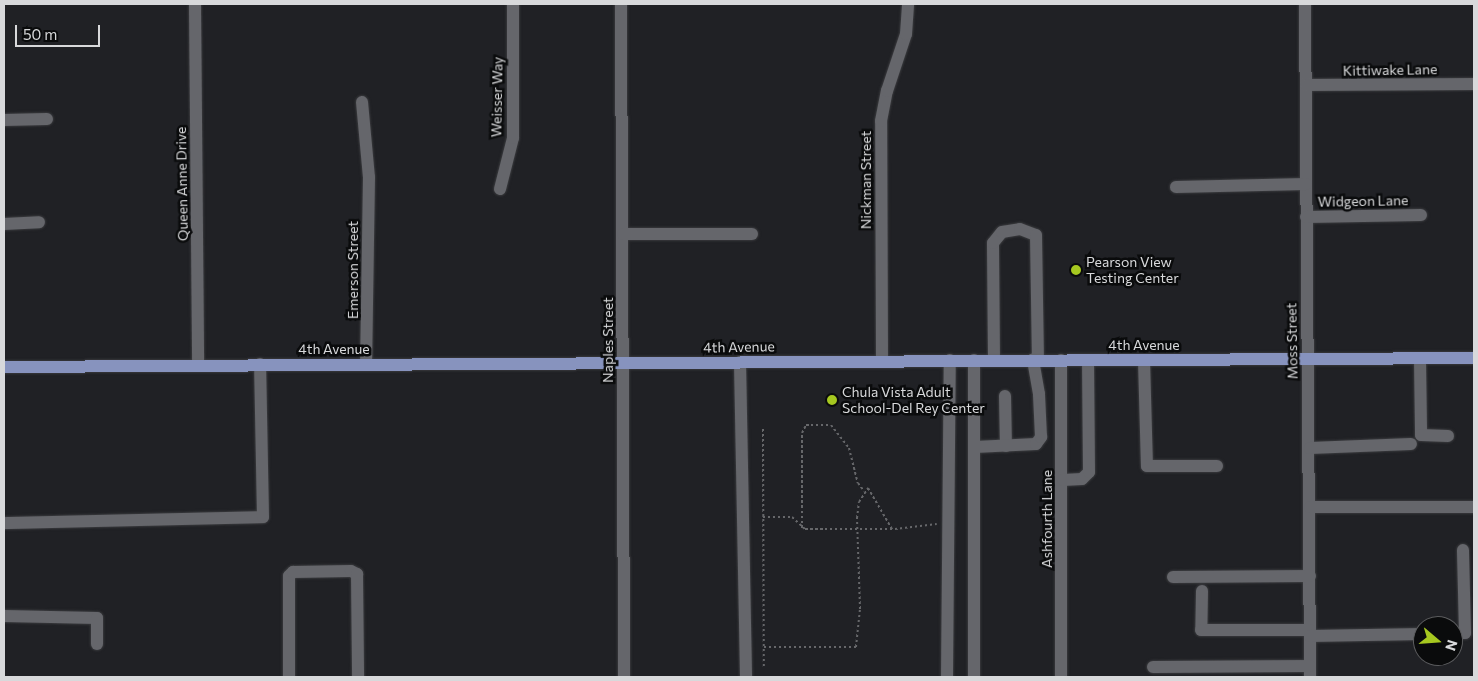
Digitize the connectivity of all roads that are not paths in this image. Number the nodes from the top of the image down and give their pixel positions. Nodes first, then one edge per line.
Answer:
1 (196, 4) edge
2 (513, 4) edge
3 (621, 4) edge
4 (908, 4) edge
5 (1306, 4) edge
6 (1474, 84) edge
7 (1306, 86) junction
8 (362, 102) dead end
9 (47, 119) dead end
10 (4, 120) edge
11 (1306, 184) junction
12 (1176, 187) dead end
13 (500, 188) dead end
14 (1421, 215) dead end
15 (1306, 217) junction
16 (39, 222) dead end
17 (4, 224) edge
18 (623, 234) junction
19 (752, 234) dead end
20 (1474, 358) edge
21 (1420, 359) junction
22 (882, 360) junction
23 (950, 360) junction
24 (974, 360) junction
25 (994, 360) junction
26 (1036, 360) junction
27 (1061, 360) junction
28 (1088, 360) junction
29 (1144, 360) junction
30 (1308, 360) junction
31 (740, 362) junction
32 (198, 364) junction
33 (260, 364) junction
34 (366, 364) junction
35 (622, 364) junction
36 (4, 367) edge
37 (1005, 396) dead end
38 (1448, 436) dead end
39 (1411, 444) dead end
40 (1006, 446) junction
41 (975, 447) junction
42 (1310, 448) junction
43 (1217, 466) dead end
44 (1062, 480) junction
45 (1310, 507) junction
46 (1474, 507) edge
47 (4, 523) edge
48 (1463, 550) dead end
49 (1310, 576) junction
50 (1174, 577) dead end
51 (1202, 591) dead end
52 (4, 616) edge
53 (1310, 633) junction
54 (1463, 633) edge
55 (1413, 634) edge
56 (97, 644) dead end
57 (1153, 667) dead end
58 (1310, 672) edge
59 (289, 677) edge
60 (358, 677) edge
61 (624, 677) edge
62 (746, 677) edge
63 (947, 677) edge
64 (974, 677) edge
65 (1061, 677) edge

1 - 32 street, Queen Anne Drive
2 - 13 street, Weisser Way
3 - 18 street, Naples Street
4 - 22 street, Nickman Street
5 - 7 street, Moss Street
6 - 7 street, Kittiwake Lane
7 - 11 street, Moss Street
8 - 34 street, Emerson Street
9 - 10 street
11 - 12 street
11 - 15 street, Moss Street
14 - 15 street, Widgeon Lane
15 - 30 street, Moss Street
16 - 17 street
18 - 19 street
18 - 35 street, Naples Street
20 - 21 main road, 4th Avenue
21 - 30 main road, 4th Avenue
21 - 38 street
22 - 23 main road, 4th Avenue
22 - 31 main road, 4th Avenue
23 - 24 main road, 4th Avenue
23 - 63 street
24 - 25 main road, 4th Avenue
24 - 41 street
25 - 26 main road, 4th Avenue
25 - 26 street
26 - 27 main road, 4th Avenue
26 - 40 street
27 - 28 main road, 4th Avenue
27 - 44 street, Ashfourth Lane
28 - 29 main road, 4th Avenue
28 - 44 street
29 - 30 main road, 4th Avenue
29 - 43 street
30 - 42 street, Moss Street
31 - 35 main road, 4th Avenue
31 - 62 street
32 - 33 main road, 4th Avenue
32 - 36 main road, 4th Avenue
33 - 34 main road, 4th Avenue
33 - 47 street
34 - 35 main road, 4th Avenue
35 - 61 street, Naples Street
37 - 40 street
39 - 42 street
40 - 41 street
41 - 64 street
42 - 45 street, Moss Street
44 - 65 street, Ashfourth Lane
45 - 46 street
45 - 49 street, Moss Street
48 - 54 street
49 - 50 street
49 - 53 street, Moss Street
51 - 53 street
52 - 56 street
53 - 55 street
53 - 58 street, Moss Street
57 - 58 street
59 - 60 street

